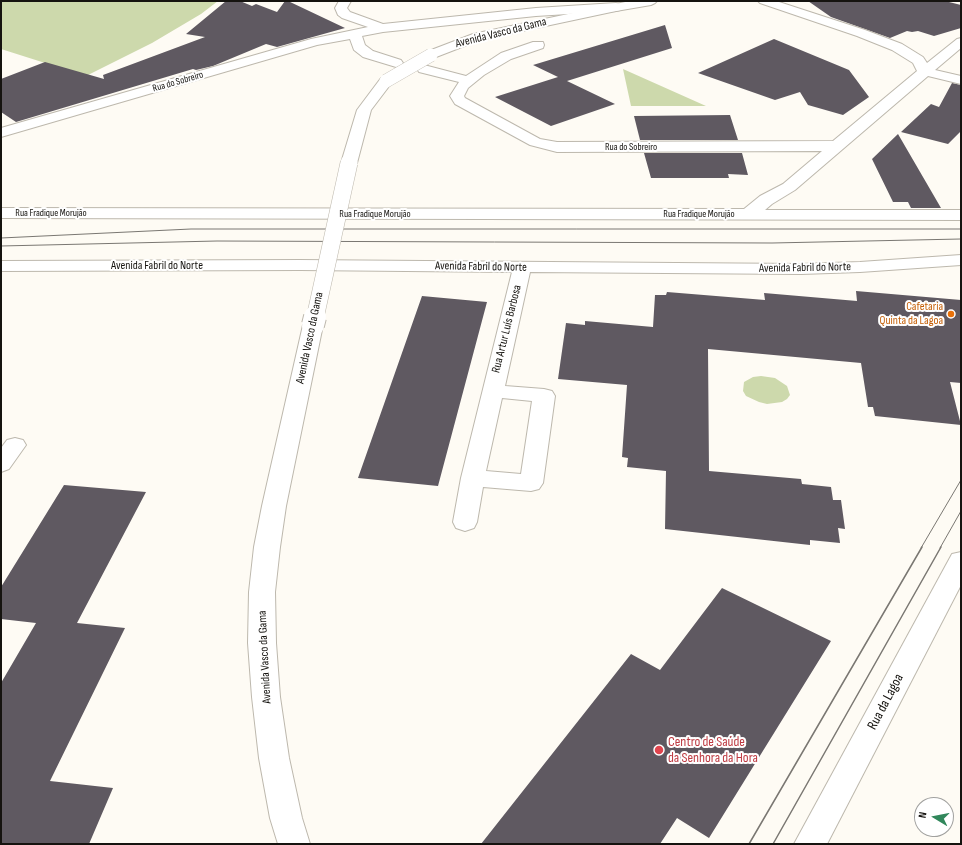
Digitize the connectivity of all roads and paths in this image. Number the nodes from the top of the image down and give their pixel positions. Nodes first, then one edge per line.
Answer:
1 (344, 1) edge
2 (651, 1) edge
3 (768, 1) edge
4 (616, 7) junction
5 (536, 12) junction
6 (552, 21) junction
7 (383, 28) junction
8 (355, 34) junction
9 (961, 42) edge
10 (538, 46) dead end
11 (920, 46) dead end
12 (897, 47) junction
13 (935, 48) dead end
14 (949, 51) junction
15 (396, 63) dead end
16 (424, 69) dead end
17 (924, 71) junction
18 (467, 80) junction
19 (961, 80) edge
20 (1, 133) edge
21 (838, 146) junction
22 (789, 187) junction
23 (1, 213) edge
24 (749, 214) junction
25 (822, 214) junction
26 (961, 215) edge
27 (961, 260) edge
28 (1, 266) edge
29 (522, 267) junction
30 (493, 391) junction
31 (14, 445) dead end
32 (1, 464) edge
33 (473, 478) junction
34 (465, 522) dead end
35 (961, 561) edge
36 (294, 844) edge
37 (810, 844) edge

1 - 7 street
2 - 4 street, Rua do Sobreiro
3 - 12 street
4 - 5 street, Rua do Sobreiro
4 - 6 street, Avenida Vasco da Gama
5 - 6 street, Rua do Sobreiro
5 - 7 street, Rua do Sobreiro
6 - 36 street, Avenida Vasco da Gama, bridge
7 - 8 street, Rua do Sobreiro
8 - 15 street
8 - 20 street, Rua do Sobreiro
9 - 14 street, Rua Fradique Morujão
10 - 18 street, Rua do Sobreiro
11 - 12 street
12 - 17 street
13 - 14 street
14 - 17 street, Rua Fradique Morujão
16 - 18 street
17 - 19 street
17 - 21 street, Rua Fradique Morujão
18 - 21 street, Rua do Sobreiro
21 - 22 street, Rua Fradique Morujão
22 - 24 street, Rua Fradique Morujão
22 - 25 street
23 - 24 street, Rua Fradique Morujão
24 - 25 street, Rua Fradique Morujão
25 - 26 street
27 - 29 street, Avenida Fabril do Norte
28 - 29 street, Avenida Fabril do Norte
29 - 30 street, Rua Artur Luís Barbosa
30 - 33 street, Rua Artur Luís Barbosa
30 - 33 street, Rua Artur Luís Barbosa
31 - 32 street
33 - 34 street, Rua Artur Luís Barbosa
35 - 37 street, Rua da Lagoa

